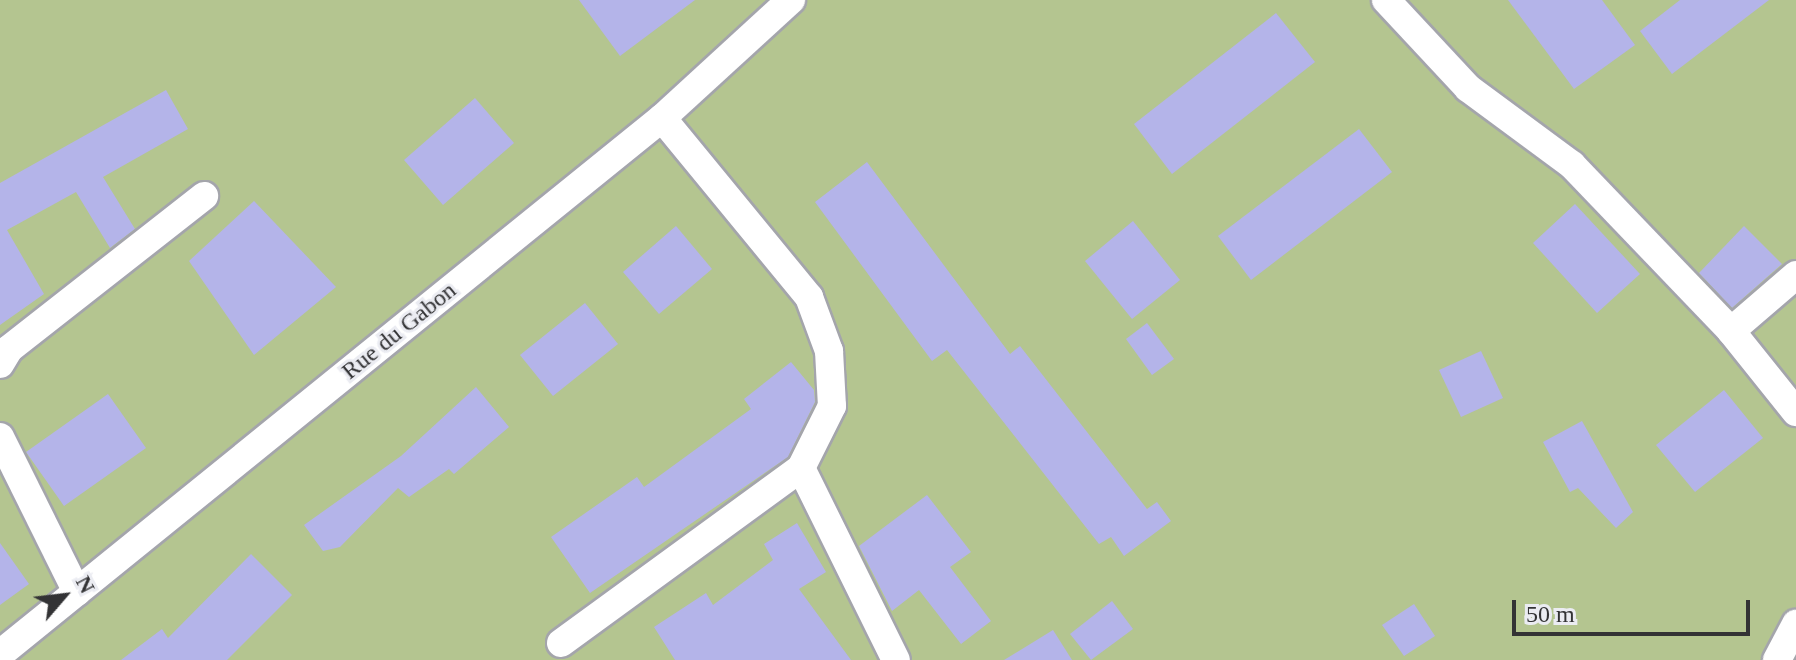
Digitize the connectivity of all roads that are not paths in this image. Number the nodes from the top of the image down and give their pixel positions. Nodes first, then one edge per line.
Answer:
1 (791, 0) edge
2 (1386, 0) edge
3 (662, 118) junction
4 (204, 196) dead end
5 (1796, 275) edge
6 (1731, 331) junction
7 (0, 364) edge
8 (1796, 412) edge
9 (0, 437) edge
10 (801, 468) junction
11 (77, 592) junction
12 (1796, 624) edge
13 (561, 643) dead end
14 (0, 654) edge
15 (896, 660) edge
16 (1777, 660) edge

1 - 3 street, Rue du Gabon
2 - 6 street
3 - 10 street
3 - 11 street, Rue du Gabon
4 - 7 street
5 - 6 street
6 - 8 street
9 - 11 street
10 - 13 street
10 - 15 street
11 - 14 street, Rue du Gabon
12 - 16 street

